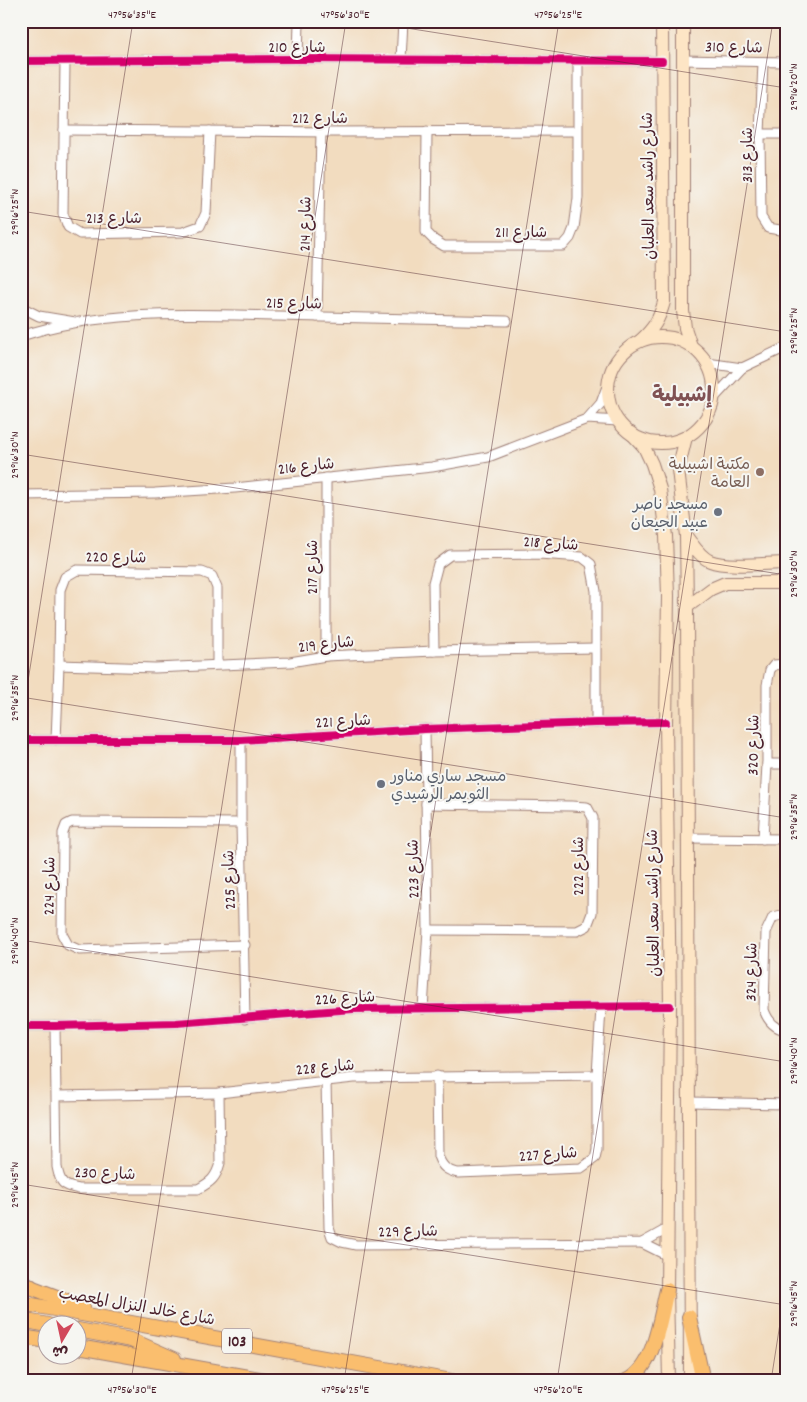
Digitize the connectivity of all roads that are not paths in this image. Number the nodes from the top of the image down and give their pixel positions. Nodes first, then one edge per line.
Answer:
1 (299, 21) edge
2 (403, 21) edge
3 (662, 21) edge
4 (683, 21) edge
5 (298, 59) junction
6 (401, 60) junction
7 (682, 60) junction
8 (21, 61) edge
9 (578, 61) junction
10 (662, 61) junction
11 (65, 62) junction
12 (763, 62) junction
13 (786, 62) edge
14 (64, 130) junction
15 (210, 131) junction
16 (427, 131) junction
17 (577, 131) junction
18 (321, 132) junction
19 (760, 134) junction
20 (786, 134) edge
21 (786, 231) edge
22 (21, 307) edge
23 (317, 317) junction
24 (508, 321) dead end
25 (80, 323) junction
26 (21, 336) edge
27 (639, 342) junction
28 (691, 346) junction
29 (786, 347) edge
30 (707, 363) junction
31 (742, 368) junction
32 (609, 381) junction
33 (714, 398) junction
34 (587, 419) junction
35 (618, 421) junction
36 (631, 433) junction
37 (686, 437) junction
38 (326, 478) junction
39 (21, 495) edge
40 (686, 536) junction
41 (786, 563) edge
42 (723, 564) junction
43 (725, 583) junction
44 (786, 583) edge
45 (687, 607) junction
46 (595, 648) junction
47 (434, 651) junction
48 (326, 656) junction
49 (217, 664) junction
50 (786, 664) edge
51 (60, 665) junction
52 (596, 722) junction
53 (666, 722) junction
54 (425, 729) junction
55 (21, 740) edge
56 (56, 740) junction
57 (242, 740) junction
58 (767, 764) junction
59 (786, 764) edge
60 (426, 804) junction
61 (241, 823) junction
62 (687, 838) junction
63 (763, 839) junction
64 (786, 839) edge
65 (786, 914) edge
66 (428, 930) junction
67 (244, 945) junction
68 (670, 1006) junction
69 (601, 1008) junction
70 (423, 1009) junction
71 (245, 1019) junction
72 (21, 1026) edge
73 (55, 1026) junction
74 (786, 1030) edge
75 (597, 1075) junction
76 (437, 1076) junction
77 (326, 1081) junction
78 (219, 1092) junction
79 (57, 1096) junction
80 (690, 1102) junction
81 (786, 1104) edge
82 (667, 1229) junction
83 (642, 1242) junction
84 (668, 1256) junction
85 (21, 1280) edge
86 (667, 1290) junction
87 (21, 1303) edge
88 (689, 1317) junction
89 (112, 1318) junction
90 (21, 1320) edge
91 (38, 1323) edge
92 (88, 1332) edge
93 (21, 1337) edge
94 (38, 1340) edge
95 (88, 1348) edge
96 (190, 1366) junction
97 (271, 1381) edge
98 (452, 1381) edge
99 (626, 1381) edge
100 (669, 1381) edge
101 (690, 1381) edge
102 (703, 1381) edge

1 - 5 street
2 - 6 street
3 - 10 main road, شارع راشد سعد العلبان
4 - 7 main road
5 - 6 street, شارع 210
5 - 11 street, شارع 210
6 - 9 street, شارع 210
7 - 12 street, شارع 310
7 - 28 main road
8 - 11 street, شارع 210
9 - 10 street, شارع 210
9 - 17 street, شارع 211
10 - 27 main road, شارع راشد سعد العلبان
11 - 14 street, شارع 213
12 - 13 street, شارع 310
12 - 19 street, شارع 313
14 - 15 street, شارع 212
14 - 15 street, شارع 213
15 - 18 street, شارع 212
16 - 17 street, شارع 212
16 - 17 street, شارع 211
16 - 18 street, شارع 212
18 - 23 street, شارع 214
19 - 20 street
19 - 21 street, شارع 313
22 - 25 street, شارع 215
23 - 24 street, شارع 215
23 - 25 street, شارع 215
25 - 26 street, شارع 215
27 - 28 main road
27 - 32 main road
28 - 30 main road
29 - 31 street
30 - 31 street
30 - 33 main road
31 - 33 street
32 - 34 street
32 - 35 main road
33 - 37 main road
34 - 35 street, شارع 216
34 - 38 street, شارع 216
35 - 36 main road
36 - 37 main road
36 - 53 main road, شارع راشد سعد العلبان
37 - 40 main road
38 - 39 street, شارع 216
38 - 48 street, شارع 217
40 - 42 main road
40 - 45 main road
41 - 42 main road
42 - 43 main road
43 - 44 main road
43 - 45 main road
45 - 62 main road
46 - 47 street, شارع 219
46 - 47 street, شارع 218
46 - 52 street, شارع 218
47 - 48 street, شارع 219
48 - 49 street, شارع 219
49 - 51 street, شارع 219
49 - 51 street, شارع 220
50 - 58 street, شارع 320
51 - 56 street, شارع 220
52 - 53 street, شارع 221
52 - 54 street, شارع 221
53 - 68 main road, شارع راشد سعد العلبان
54 - 57 street, شارع 221
54 - 60 street, شارع 223
55 - 56 street, شارع 221
56 - 57 street, شارع 221
57 - 61 street, شارع 225
58 - 59 street
58 - 63 street, شارع 320
60 - 66 street, شارع 223
60 - 66 street, شارع 222
61 - 67 street, شارع 225
61 - 67 street, شارع 224
62 - 63 street
62 - 80 main road
63 - 64 street
65 - 74 street, شارع 324
66 - 70 street, شارع 223
67 - 71 street, شارع 225
68 - 69 street, شارع 226
68 - 82 main road, شارع راشد سعد العلبان
69 - 70 street, شارع 226
69 - 75 street, شارع 227
70 - 71 street, شارع 226
71 - 73 street, شارع 226
72 - 73 street, شارع 226
73 - 79 street, شارع 230
75 - 76 street, شارع 228
75 - 76 street, شارع 227
76 - 77 street, شارع 228
77 - 78 street, شارع 228
77 - 83 street, شارع 229
78 - 79 street, شارع 228
78 - 79 street, شارع 230
80 - 81 street
80 - 88 main road
82 - 83 street, شارع 229
82 - 84 main road, شارع راشد سعد العلبان
83 - 84 street, شارع 229
84 - 86 main road, شارع راشد سعد العلبان
85 - 89 main road
86 - 99 main road
86 - 100 main road, شارع راشد سعد العلبان
87 - 89 main road, شارع خالد النزال المعصب / 103
88 - 101 main road
88 - 102 main road
89 - 98 main road, شارع خالد النزال المعصب / 103
90 - 91 main road
92 - 96 main road
93 - 94 main road
95 - 96 main road, 103
96 - 97 main road, 103

